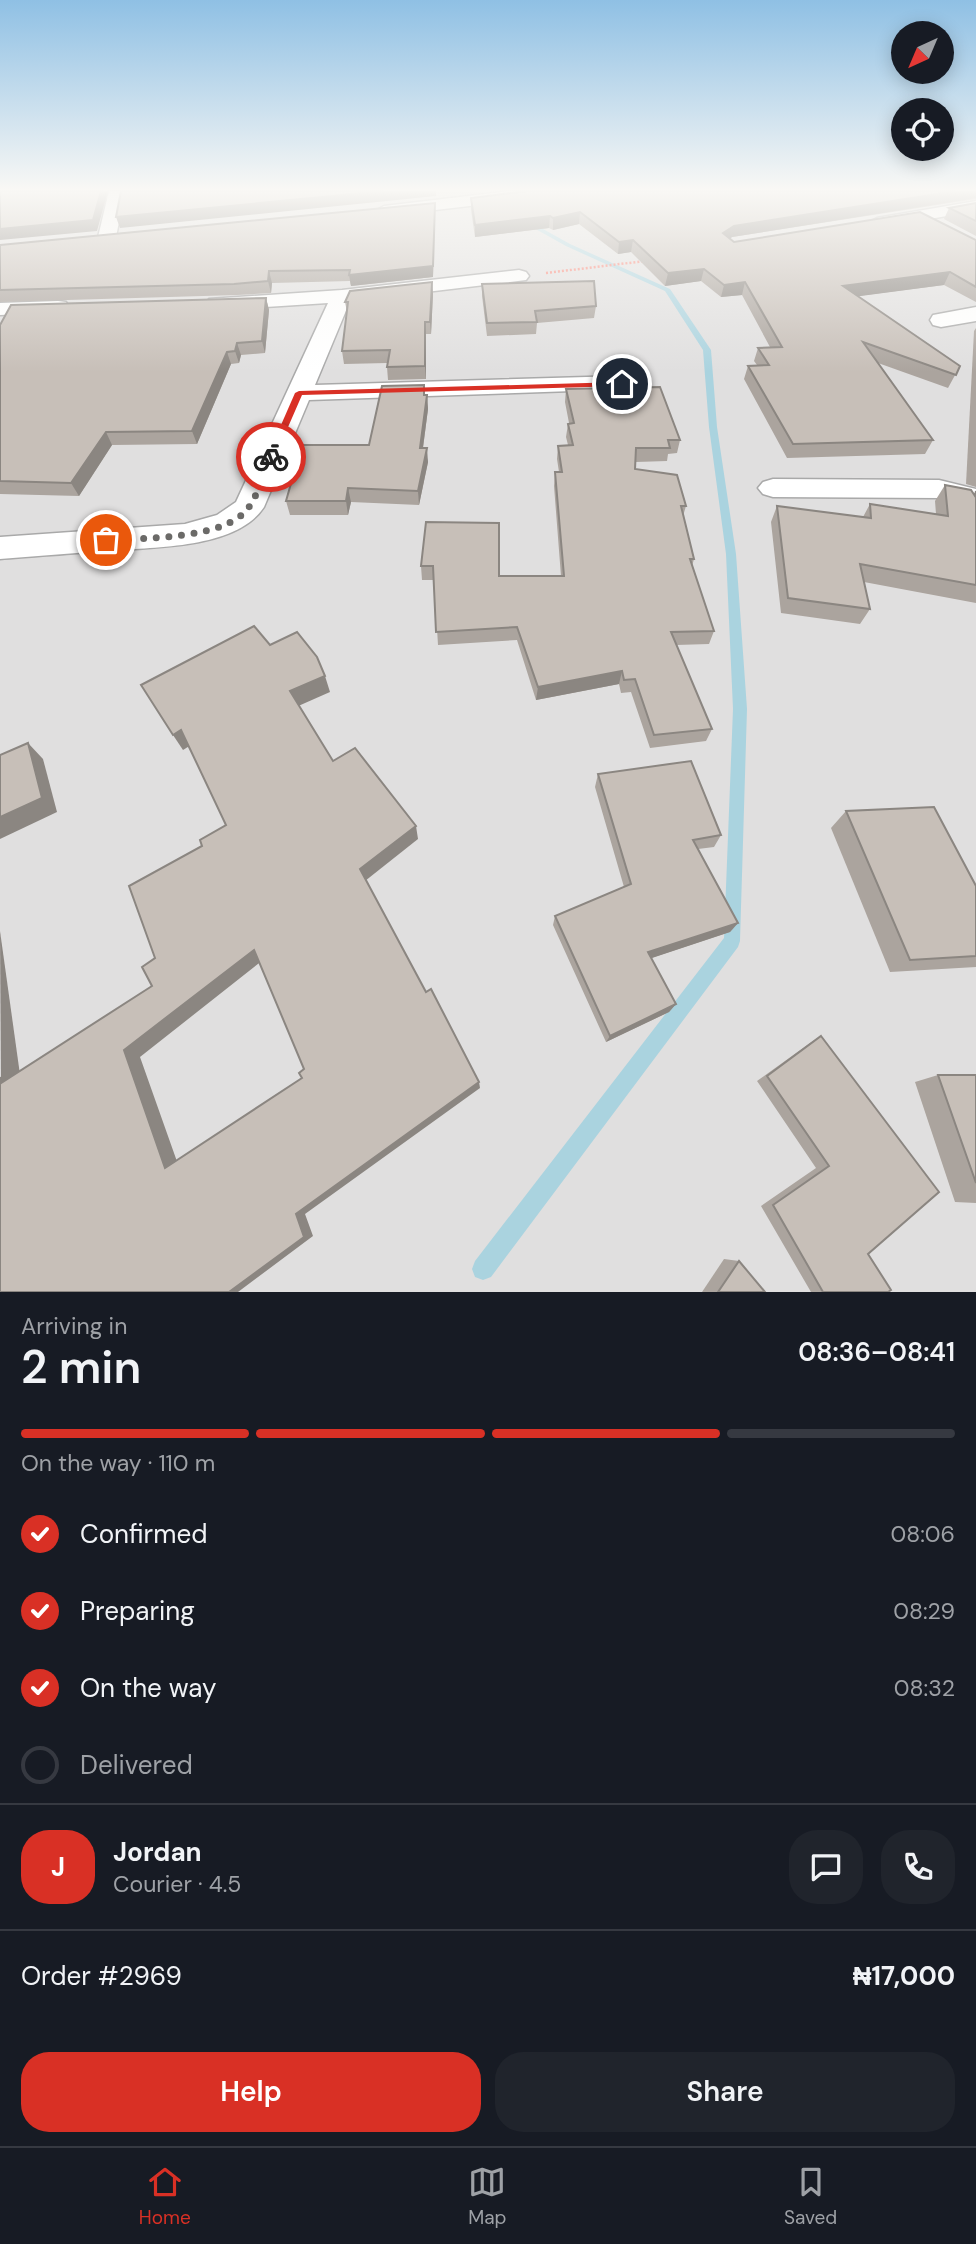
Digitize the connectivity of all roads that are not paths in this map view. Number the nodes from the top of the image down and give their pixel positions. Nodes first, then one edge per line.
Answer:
1 (519, 276) road end
2 (342, 296) junction
3 (198, 304) edge
4 (82, 306) edge
5 (0, 309) edge
6 (976, 314) edge
7 (941, 320) dead end
8 (622, 384) dead end
9 (299, 393) junction
10 (773, 488) dead end
11 (976, 498) edge
12 (0, 548) edge

1 - 2 street
2 - 3 street
2 - 9 street
4 - 5 street
6 - 7 street
8 - 9 street
9 - 12 street
10 - 11 street

